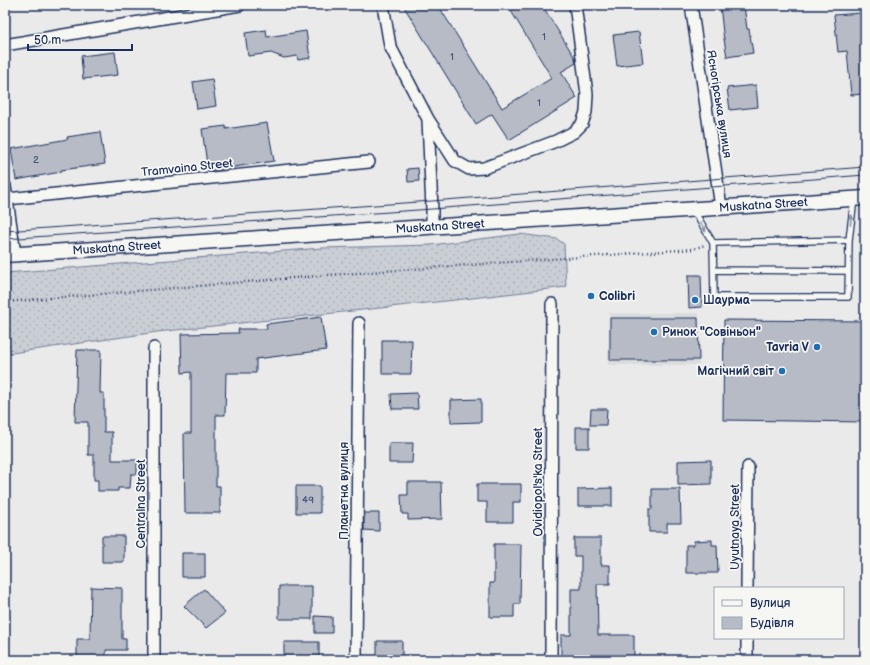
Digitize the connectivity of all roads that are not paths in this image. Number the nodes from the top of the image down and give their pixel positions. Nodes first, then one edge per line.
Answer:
1 (240, 5) edge
2 (383, 5) edge
3 (575, 5) edge
4 (691, 5) edge
5 (5, 45) edge
6 (428, 119) junction
7 (369, 162) dead end
8 (5, 186) edge
9 (7, 199) junction
10 (859, 199) edge
11 (721, 208) junction
12 (694, 210) junction
13 (432, 227) junction
14 (849, 240) junction
15 (713, 243) junction
16 (10, 254) edge
17 (714, 270) junction
18 (848, 271) junction
19 (552, 304) dead end
20 (358, 323) dead end
21 (154, 348) dead end
22 (748, 467) dead end
23 (747, 587) edge
24 (747, 639) edge
25 (154, 660) edge
26 (356, 660) edge
27 (551, 660) edge
28 (747, 660) edge

1 - 5 street
2 - 6 street
3 - 6 street
4 - 11 street, Ясногірська вулиця
6 - 13 street
7 - 9 street, Tramvaina Street
8 - 9 street
9 - 16 street
10 - 11 street, Muskatna Street
14 -> 10 lane
11 - 12 street, Muskatna Street
12 - 13 street, Muskatna Street
12 -> 15 lane
13 - 16 street, Muskatna Street
14 - 15 lane
14 - 18 lane
15 - 17 lane
17 - 18 lane
17 - 18 lane
19 - 27 street, Ovidiopol's'ka Street
20 - 26 street, Планетна вулиця
21 - 25 street, Centralna Street
22 - 23 street, Uyutnaya Street
24 - 28 street

